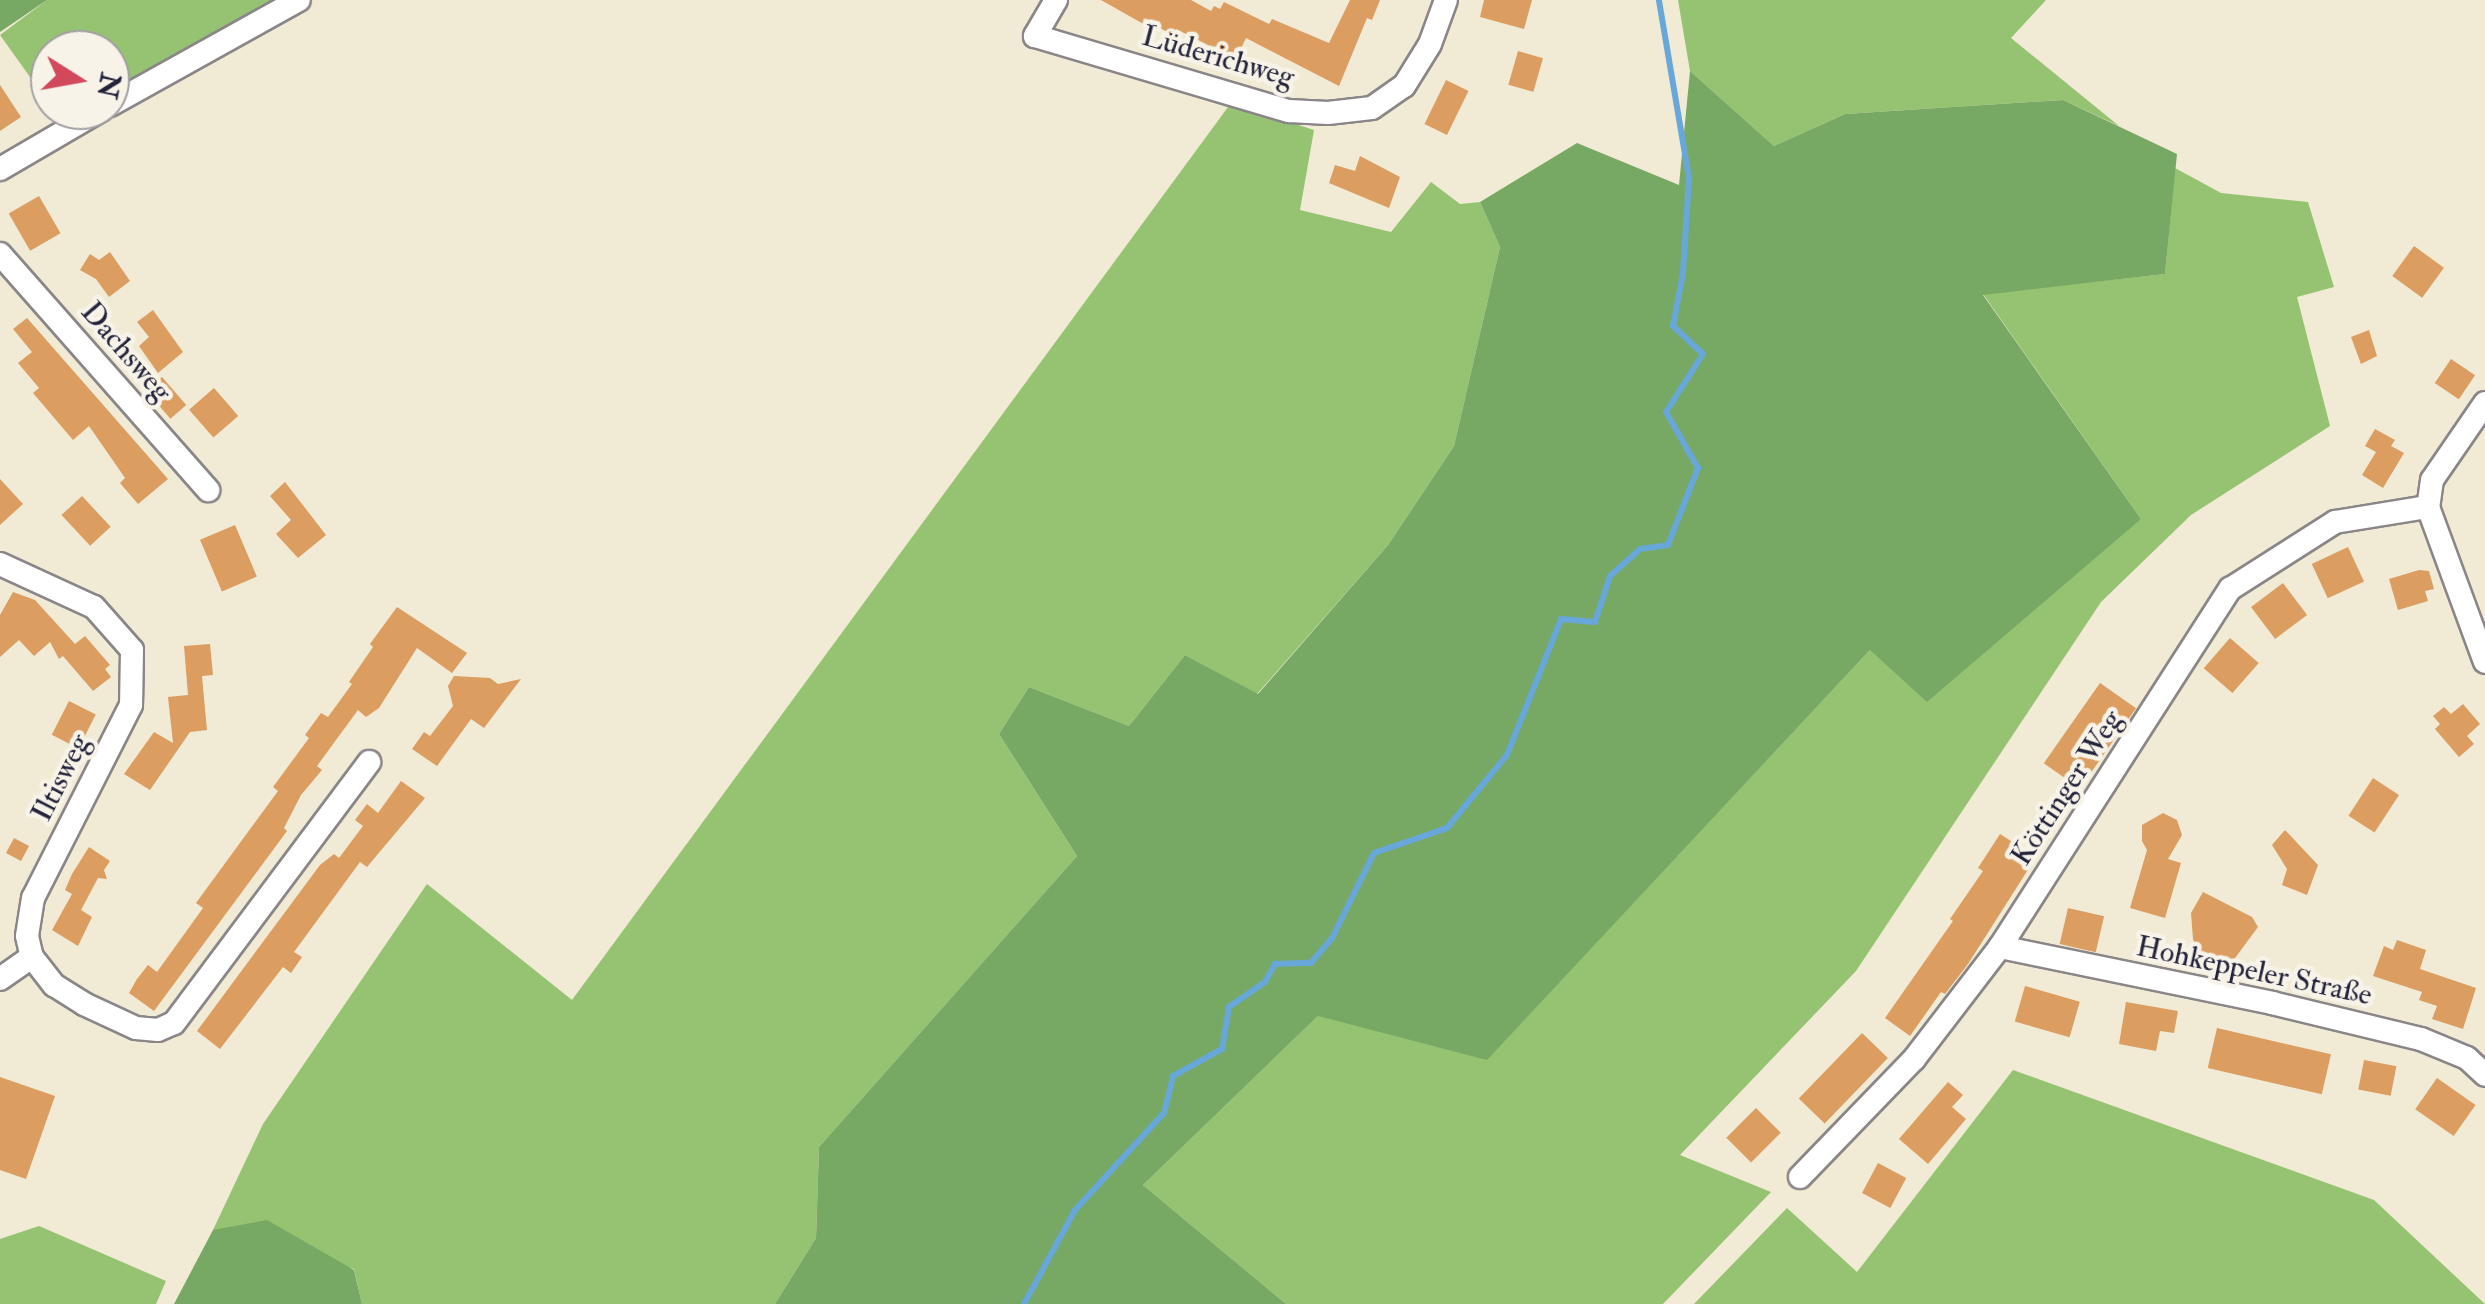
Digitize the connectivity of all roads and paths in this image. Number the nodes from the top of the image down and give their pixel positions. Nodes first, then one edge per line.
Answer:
1 (299, 0) edge
2 (1056, 0) edge
3 (1446, 0) edge
4 (130, 94) edge
5 (65, 130) edge
6 (0, 170) edge
7 (0, 254) edge
8 (2485, 404) edge
9 (208, 490) dead end
10 (2428, 507) junction
11 (0, 564) edge
12 (2485, 662) edge
13 (369, 762) dead end
14 (2000, 947) junction
15 (32, 957) junction
16 (0, 979) edge
17 (2485, 1076) edge
18 (1800, 1177) dead end

1 - 4 street
2 - 3 street, Lüderichweg
5 - 6 street
7 - 9 street, Dachsweg
8 - 10 street
10 - 12 street
10 - 14 street, Köttinger Weg
11 - 15 street, Iltisweg
13 - 15 street
14 - 17 street, Hohkeppeler Straße
14 - 18 street, Köttinger Weg
15 - 16 street

